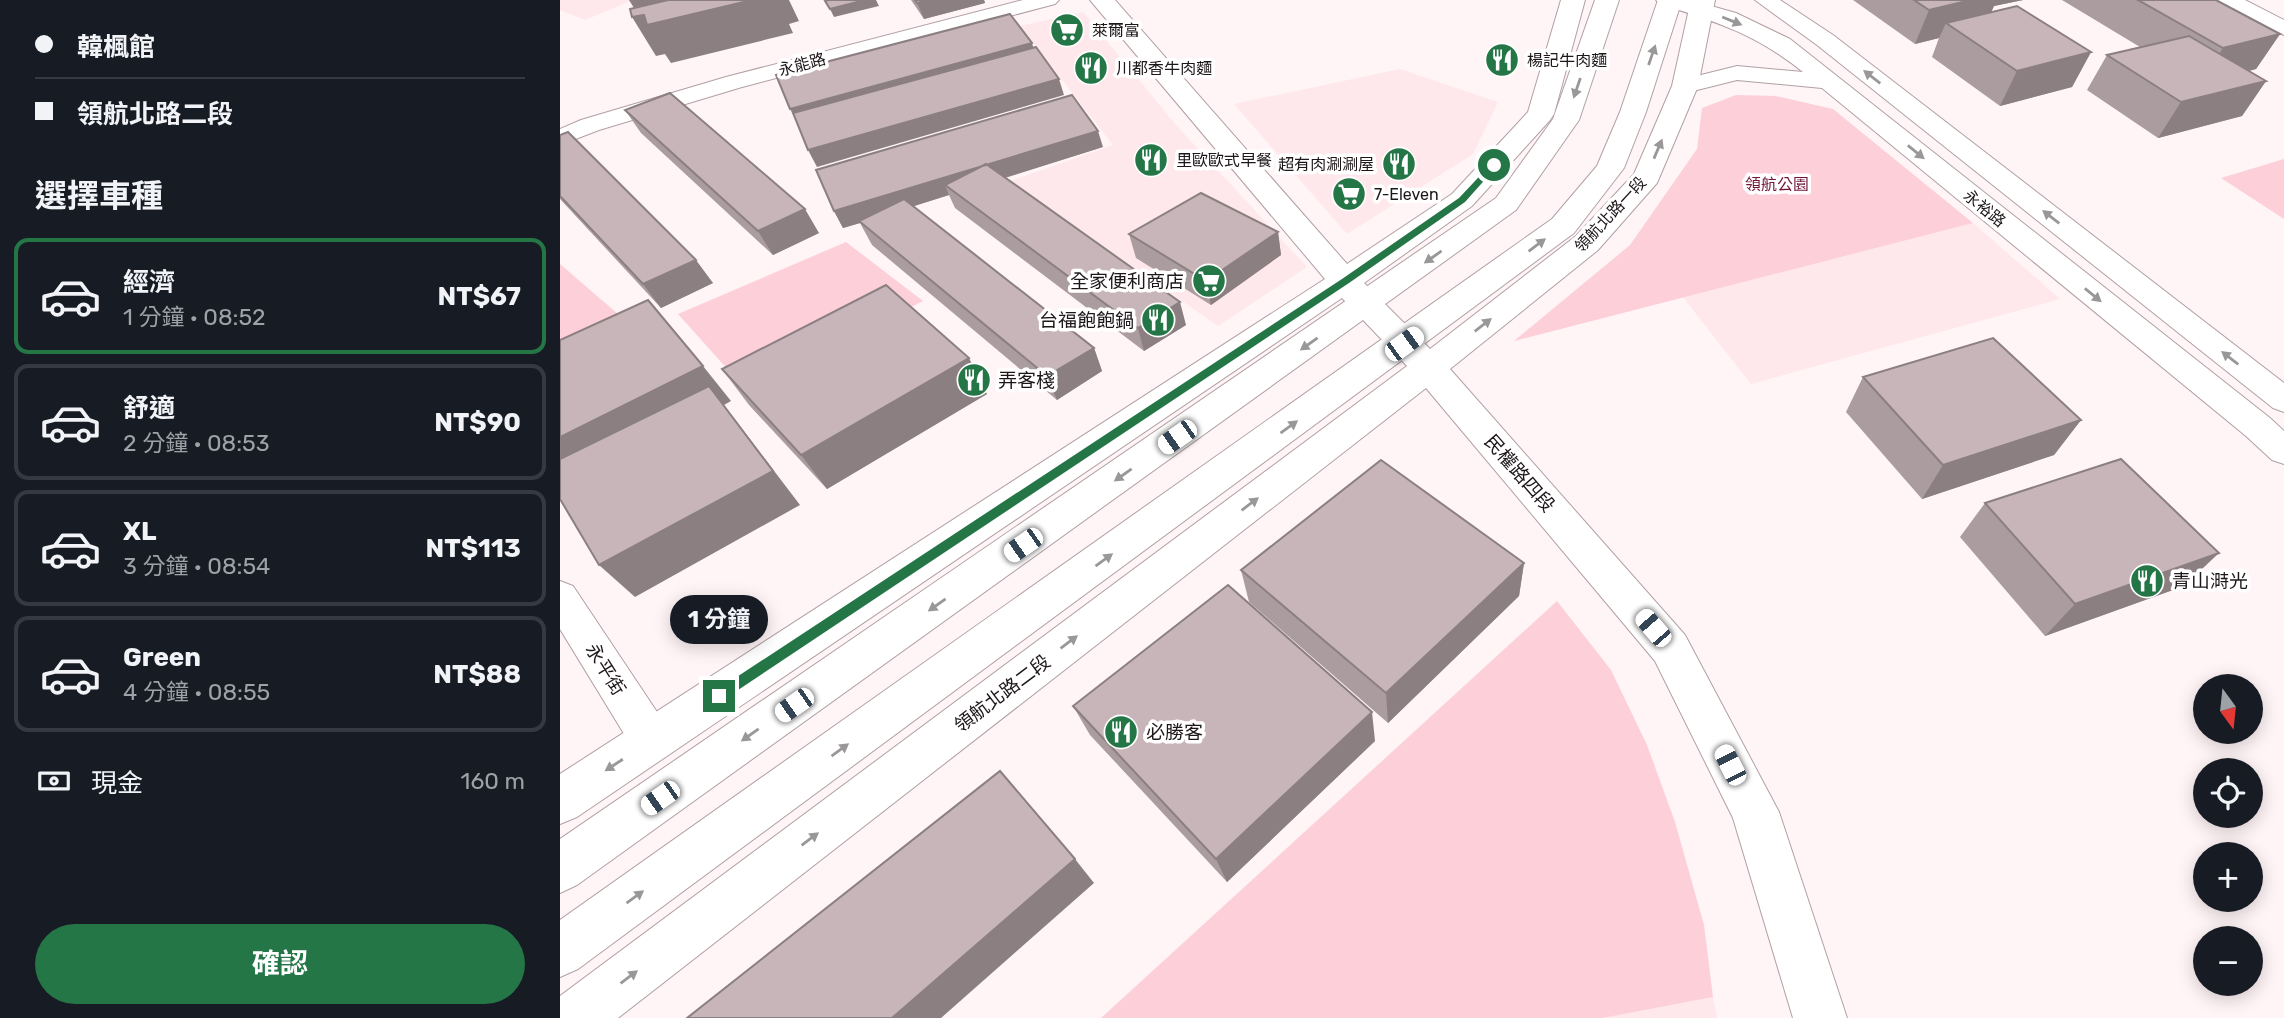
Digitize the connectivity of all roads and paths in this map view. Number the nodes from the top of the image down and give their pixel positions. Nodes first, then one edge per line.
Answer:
1 (1048, 0) edge
2 (1102, 0) edge
3 (1573, 0) edge
4 (1607, 0) edge
5 (1669, 0) edge
6 (1766, 0) edge
7 (2228, 0) edge
8 (1701, 5) edge
9 (2284, 28) edge
10 (1829, 82) junction
11 (1685, 86) junction
12 (560, 138) edge
13 (1355, 293) junction
14 (1416, 356) junction
15 (2284, 400) edge
16 (2271, 423) edge
17 (2284, 451) edge
18 (560, 597) edge
19 (652, 741) junction
20 (560, 801) edge
21 (560, 868) edge
22 (560, 951) edge
23 (575, 1018) edge
24 (1820, 1018) edge

1 - 12 street, 永能路
2 - 13 street, 民權路四段
3 - 13 street
4 -> 13 street
5 - 8 street, 永裕路
14 -> 5 street, 領航北路一段
15 -> 6 street, 永裕路
7 - 9 street
8 -> 10 street, 永裕路
8 - 11 street, 領航北路一段
10 - 11 street
10 -> 16 street, 永裕路
14 -> 11 street, 領航北路一段
13 - 14 street, 民權路四段
13 - 19 street
13 -> 21 street
22 -> 14 street
23 -> 14 street, 領航北路二段
14 - 24 street, 民權路四段
16 - 17 street, 永裕路
18 - 19 street, 永平街
19 -> 20 street

